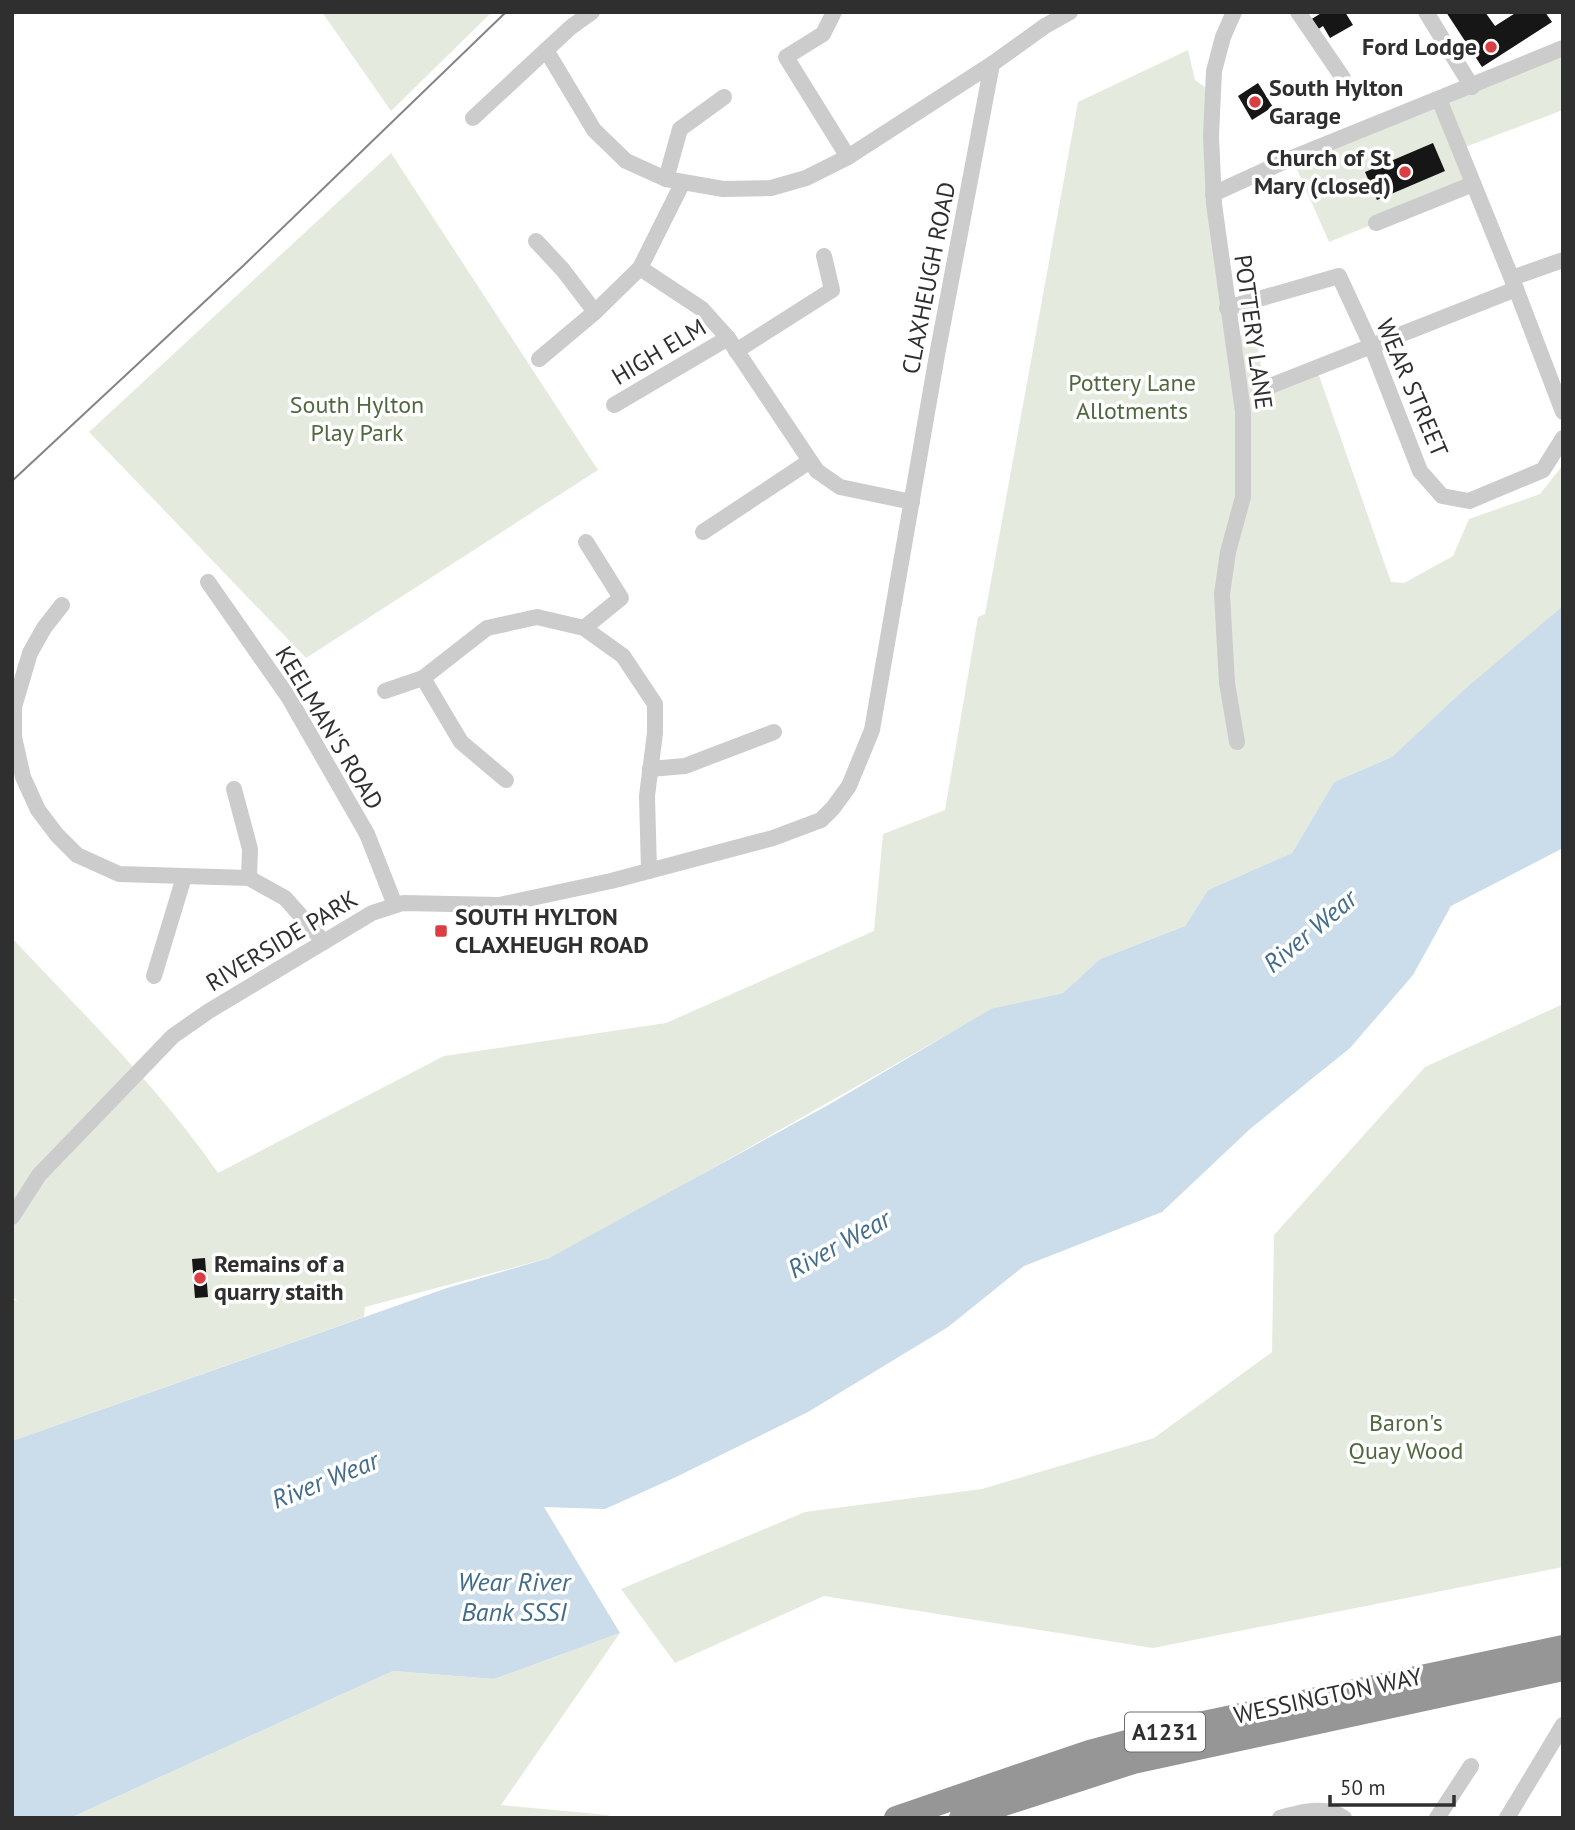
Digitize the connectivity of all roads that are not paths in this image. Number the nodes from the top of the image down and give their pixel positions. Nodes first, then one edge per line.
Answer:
1 (592, 12) edge
2 (834, 12) edge
3 (1070, 12) edge
4 (1234, 12) edge
5 (1298, 12) edge
6 (1426, 12) edge
7 (1563, 48) edge
8 (546, 50) junction
9 (992, 64) junction
10 (1343, 78) dead end
11 (1472, 87) junction
12 (724, 97) dead end
13 (1439, 99) junction
14 (473, 118) dead end
15 (848, 157) junction
16 (666, 179) junction
17 (683, 182) junction
18 (1473, 184) junction
19 (1213, 194) junction
20 (1376, 223) dead end
21 (536, 241) dead end
22 (824, 256) dead end
23 (1563, 260) edge
24 (640, 268) junction
25 (1514, 284) junction
26 (1227, 308) junction
27 (594, 312) junction
28 (732, 345) junction
29 (1371, 345) junction
30 (539, 359) dead end
31 (1270, 386) dead end
32 (614, 405) dead end
33 (1563, 412) edge
34 (1563, 438) edge
35 (810, 461) junction
36 (912, 502) junction
37 (703, 532) dead end
38 (586, 542) dead end
39 (208, 582) dead end
40 (62, 605) dead end
41 (584, 628) junction
42 (422, 678) junction
43 (385, 691) dead end
44 (13, 707) edge
45 (774, 732) dead end
46 (1237, 742) dead end
47 (650, 769) junction
48 (506, 780) dead end
49 (234, 789) dead end
50 (821, 820) joint
51 (649, 871) junction
52 (184, 877) junction
53 (250, 878) junction
54 (395, 905) junction
55 (324, 942) junction
56 (153, 976) dead end
57 (12, 1217) edge
58 (1563, 1647) edge
59 (1563, 1669) edge
60 (1563, 1725) edge
61 (1471, 1766) dead end
62 (896, 1818) edge
63 (961, 1818) edge
64 (1280, 1818) edge
65 (1344, 1818) edge
66 (1437, 1818) edge
67 (1507, 1818) edge

1 - 8 street
2 - 15 street
3 - 9 street
4 - 19 street, POTTERY LANE
5 - 10 street
6 - 11 street
7 - 11 street
8 - 14 street
8 - 16 street
9 - 15 street
9 - 36 street, CLAXHEUGH ROAD
11 - 13 street
12 - 16 street
13 - 18 street
13 - 19 street
15 - 17 street
16 - 17 street
17 - 24 street
18 - 20 street
18 - 25 street
19 - 26 street, POTTERY LANE
21 - 27 street
22 - 28 street, HIGH ELM
23 - 25 street
24 - 27 street
24 - 28 street
25 - 29 street
25 - 33 street
26 - 29 street, WEAR STREET
26 - 46 street, POTTERY LANE
27 - 30 street
28 - 32 street, HIGH ELM
28 - 35 street
29 - 31 street
29 - 34 street, WEAR STREET
35 - 36 street
35 - 37 street
36 - 50 street, CLAXHEUGH ROAD
38 - 41 street
39 - 54 street, KEELMAN'S ROAD
40 - 44 street
41 - 42 street
41 - 47 street
42 - 43 street
42 - 48 street
44 - 52 street
45 - 47 street
47 - 51 street
49 - 53 street
50 - 51 street, RIVERSIDE PARK
51 - 54 street, RIVERSIDE PARK
52 - 53 street
52 - 56 street
53 - 55 street
54 - 55 street, RIVERSIDE PARK
55 - 57 street, RIVERSIDE PARK
58 - 62 highway, WESSINGTON WAY / A1231
59 - 63 highway, WESSINGTON WAY / A1231
60 - 67 street
61 - 66 street
64 - 65 street

